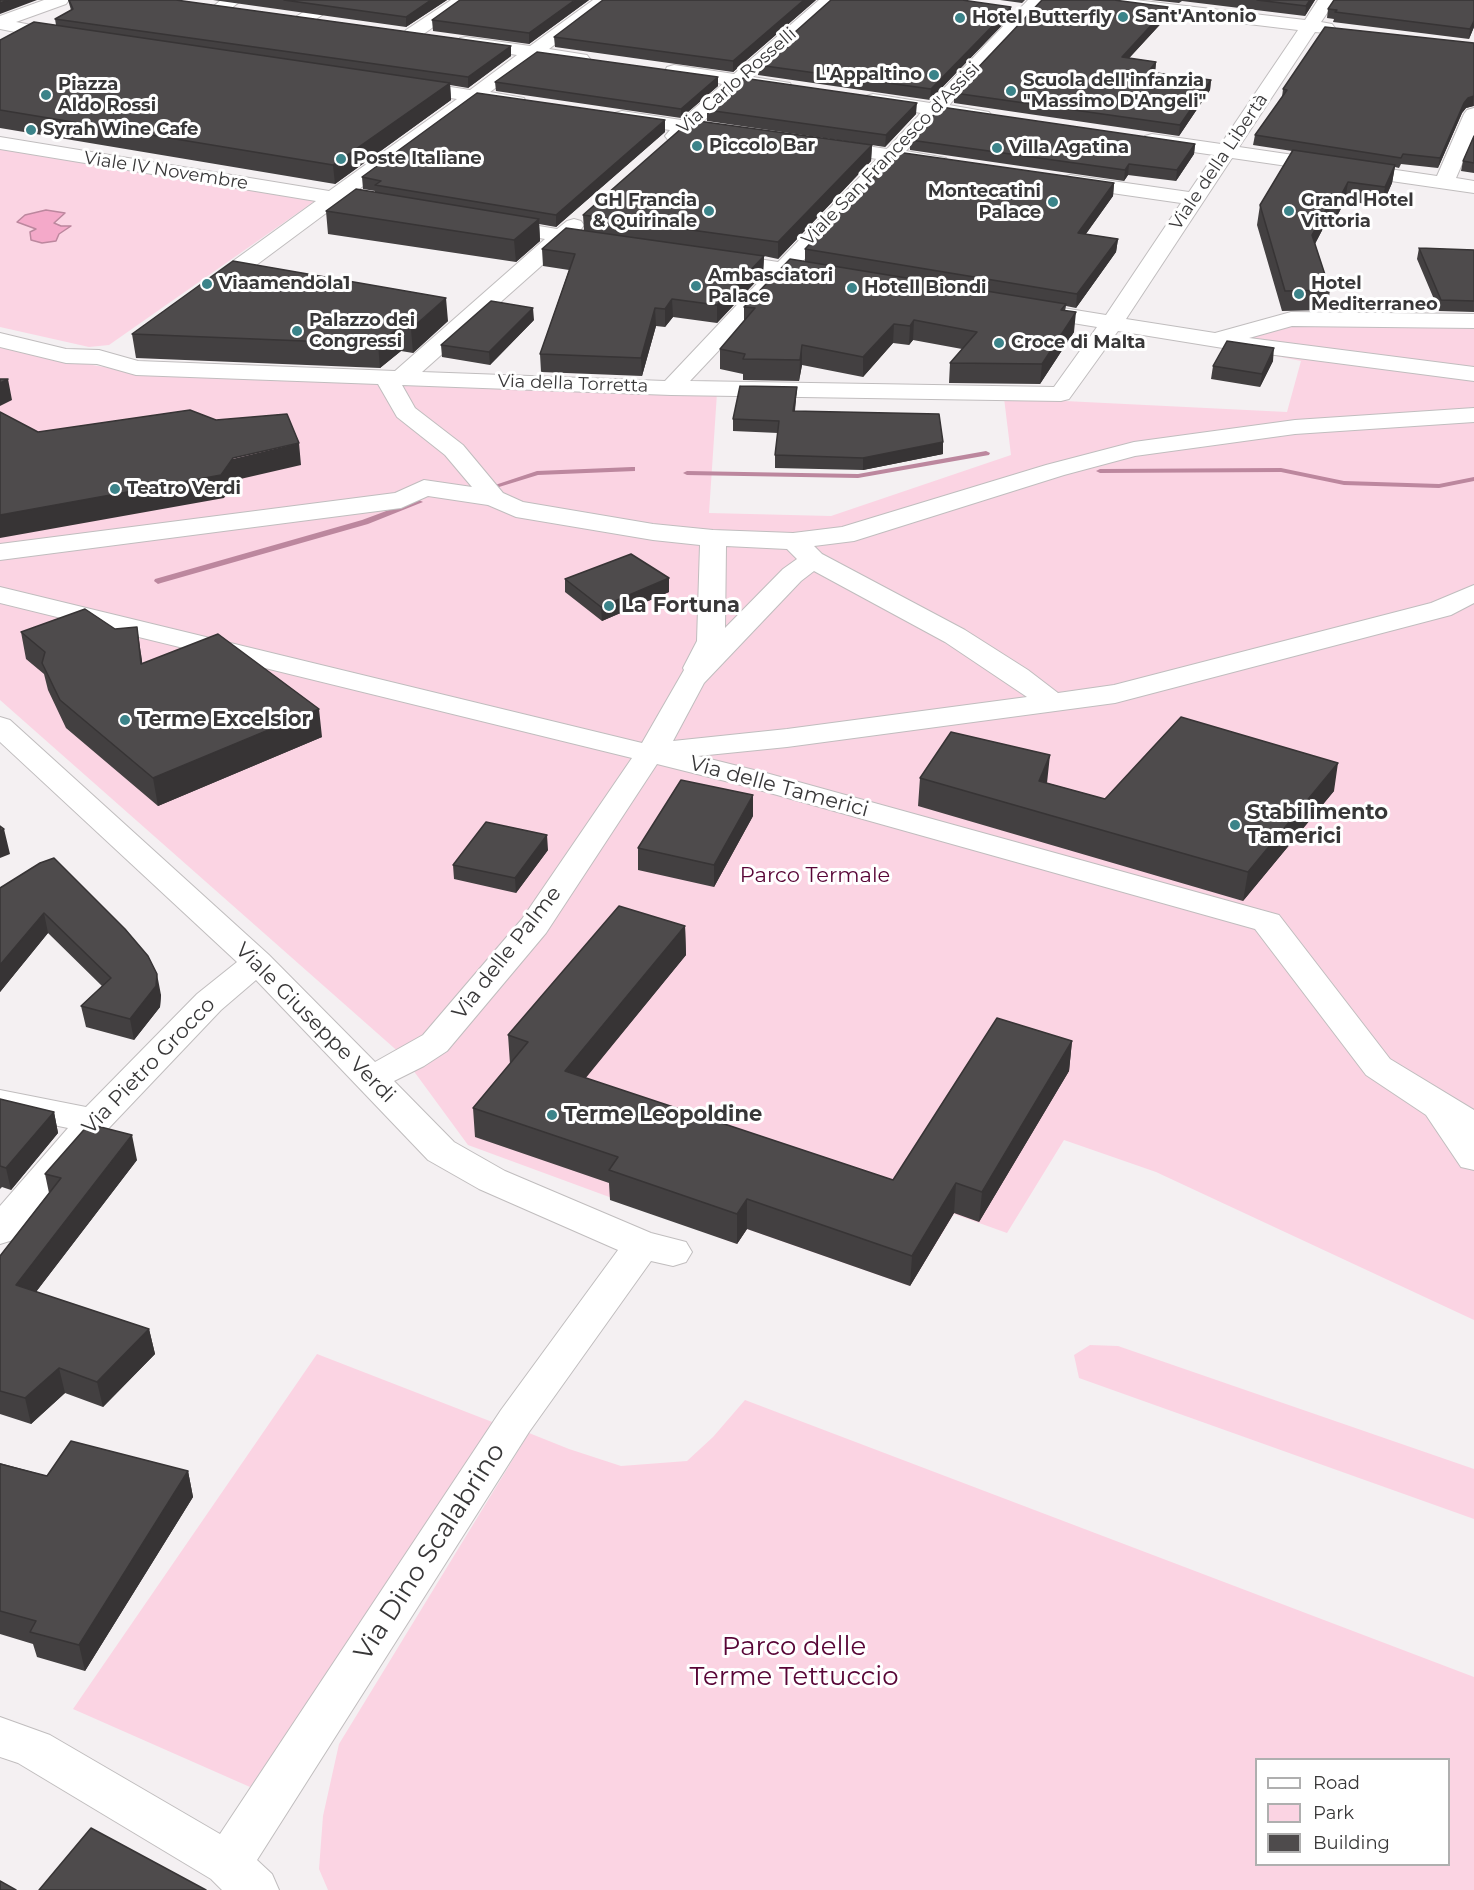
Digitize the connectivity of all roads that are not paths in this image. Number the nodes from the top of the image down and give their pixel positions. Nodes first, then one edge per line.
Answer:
1 (60, 0) edge
2 (335, 0) edge
3 (462, 0) edge
4 (604, 0) edge
5 (830, 0) edge
6 (1091, 0) edge
7 (1326, 0) edge
8 (226, 4) edge
9 (1033, 5) edge
10 (198, 6) edge
11 (1006, 8) edge
12 (250, 13) edge
13 (282, 17) edge
14 (303, 20) junction
15 (0, 23) edge
16 (336, 24) edge
17 (1309, 26) junction
18 (390, 31) edge
19 (1344, 31) edge
20 (412, 34) junction
21 (90, 41) edge
22 (532, 52) junction
23 (602, 62) edge
24 (660, 70) edge
25 (738, 80) junction
26 (391, 84) edge
27 (797, 89) edge
28 (473, 95) junction
29 (856, 98) edge
30 (540, 105) edge
31 (936, 109) junction
32 (1474, 114) edge
33 (607, 115) edge
34 (1005, 119) edge
35 (685, 127) junction
36 (742, 135) edge
37 (1133, 137) edge
38 (0, 143) edge
39 (811, 144) edge
40 (659, 150) edge
41 (1227, 150) junction
42 (891, 155) junction
43 (961, 165) edge
44 (1054, 178) edge
45 (1444, 183) junction
46 (1474, 187) edge
47 (332, 198) junction
48 (1195, 198) junction
49 (404, 210) edge
50 (590, 211) edge
51 (475, 222) edge
52 (562, 236) junction
53 (628, 245) edge
54 (698, 256) edge
55 (783, 268) junction
56 (230, 274) junction
57 (265, 280) edge
58 (850, 280) edge
59 (188, 305) edge
60 (1013, 307) edge
61 (448, 312) edge
62 (471, 316) junction
63 (1474, 321) edge
64 (1113, 323) junction
65 (0, 340) edge
66 (1215, 340) junction
67 (134, 344) dead end
68 (99, 357) junction
69 (1474, 374) edge
70 (393, 376) junction
71 (671, 388) junction
72 (1474, 415) edge
73 (494, 498) junction
74 (713, 538) junction
75 (803, 550) junction
76 (0, 552) edge
77 (1474, 593) edge
78 (0, 595) edge
79 (692, 679) junction
80 (1052, 702) junction
81 (0, 726) edge
82 (643, 762) junction
83 (257, 962) junction
84 (371, 1078) junction
85 (0, 1102) edge
86 (1438, 1106) junction
87 (94, 1121) junction
88 (1474, 1126) edge
89 (1474, 1158) edge
90 (0, 1231) edge
91 (657, 1249) joint
92 (0, 1737) edge
93 (242, 1877) edge

1 - 15 street
2 - 14 street
3 - 20 street
4 - 22 street
5 - 25 street, Via Carlo Rosselli
6 - 17 street
7 - 17 street, Viale della Libertà
8 - 10 street
8 - 12 street
9 - 11 street
9 - 31 street, Viale San Francesco d'Assisi
13 - 14 street
14 - 16 street
15 - 21 street
17 - 19 street
17 - 41 street, Viale della Libertà
18 - 20 street
20 - 22 street
22 - 23 street
22 - 28 street
24 - 25 street
25 - 27 street
25 - 35 street, Via Carlo Rosselli
26 - 28 street
28 - 30 street
28 - 47 street
29 - 31 street
31 - 34 street
31 - 42 street, Viale San Francesco d'Assisi
32 - 45 street
33 - 35 street
35 - 36 street
35 - 40 street, Via Carlo Rosselli
37 - 41 street
38 - 47 street, Viale IV Novembre
39 - 42 street
41 - 45 street
41 - 48 street, Viale della Libertà
42 - 43 street
42 - 55 street, Viale San Francesco d'Assisi
44 - 48 street
45 - 46 street
47 - 49 street, Viale IV Novembre
47 - 56 street
48 - 64 street, Viale della Libertà
50 - 52 street
51 - 52 street
52 - 53 street
52 - 62 street
54 - 55 street
55 - 58 street
55 - 71 street, Viale San Francesco d'Assisi
56 - 57 street
56 - 59 street
60 - 64 street
61 - 62 street
62 - 70 street
63 - 66 street
64 - 66 street
64 - 71 street, Via della Torretta
65 - 68 street, Via della Torretta
66 - 69 street
67 - 68 street
68 - 70 street, Via della Torretta
70 - 71 street, Via della Torretta
70 - 73 street
72 - 75 street
73 - 74 street
73 - 76 street
74 - 75 street
74 - 79 street
75 - 79 street
75 - 80 street
77 - 80 street
78 - 82 street, Via delle Tamerici
79 - 82 street, Via delle Palme
80 - 82 street
81 - 83 street, Viale Giuseppe Verdi
82 - 84 street, Via delle Palme
82 - 86 street, Via delle Tamerici
83 - 84 street, Viale Giuseppe Verdi
83 - 87 street, Via Pietro Grocco
84 - 91 street, Viale Giuseppe Verdi
85 - 87 street
86 - 88 street, Via delle Tamerici
86 - 89 street
87 - 90 street, Via Pietro Grocco
91 - 93 street, Via Dino Scalabrino
92 - 93 street

